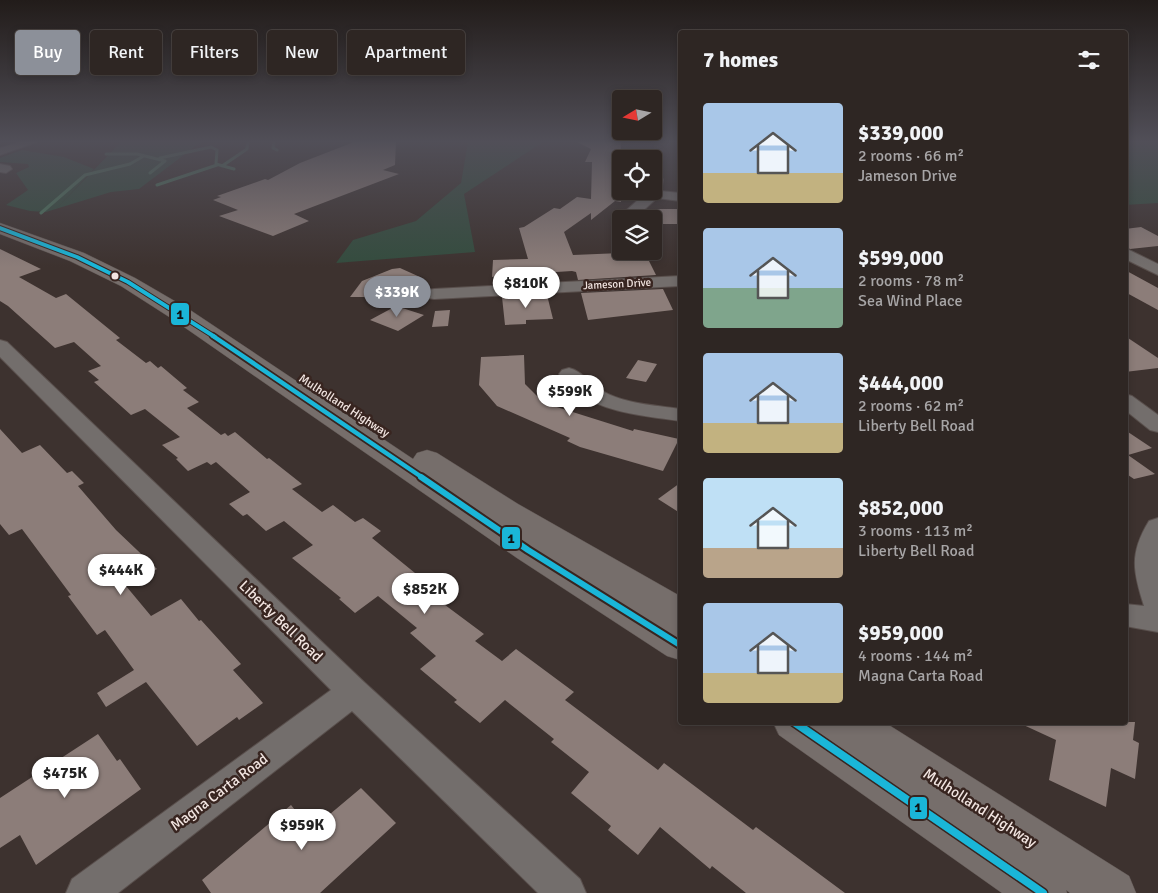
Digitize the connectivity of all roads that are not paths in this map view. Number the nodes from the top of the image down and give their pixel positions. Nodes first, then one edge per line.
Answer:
1 (662, 195) edge
2 (678, 197) edge
3 (648, 200) edge
4 (636, 210) edge
5 (5, 228) edge
6 (1128, 255) edge
7 (1158, 270) edge
8 (678, 281) edge
9 (434, 294) dead end
10 (0, 346) edge
11 (569, 374) dead end
12 (1128, 402) edge
13 (678, 415) edge
14 (1158, 425) edge
15 (1158, 527) edge
16 (1158, 607) edge
17 (678, 612) edge
18 (1128, 615) edge
19 (1158, 620) edge
20 (678, 644) edge
21 (353, 692) junction
22 (797, 725) edge
23 (854, 725) edge
24 (86, 893) edge
25 (566, 893) edge
26 (1043, 893) edge
27 (1112, 893) edge

1 - 2 street
3 - 4 street
5 - 17 main road, Mulholland Highway
5 - 20 main road, Mulholland Highway
6 - 7 street
8 - 9 street, Jameson Drive
10 - 21 street, Liberty Bell Road
11 - 13 street
12 - 14 street
15 - 16 street
18 - 19 street
21 - 24 street, Magna Carta Road
21 - 25 street, Liberty Bell Road
22 - 26 main road
23 - 27 main road, Mulholland Highway

